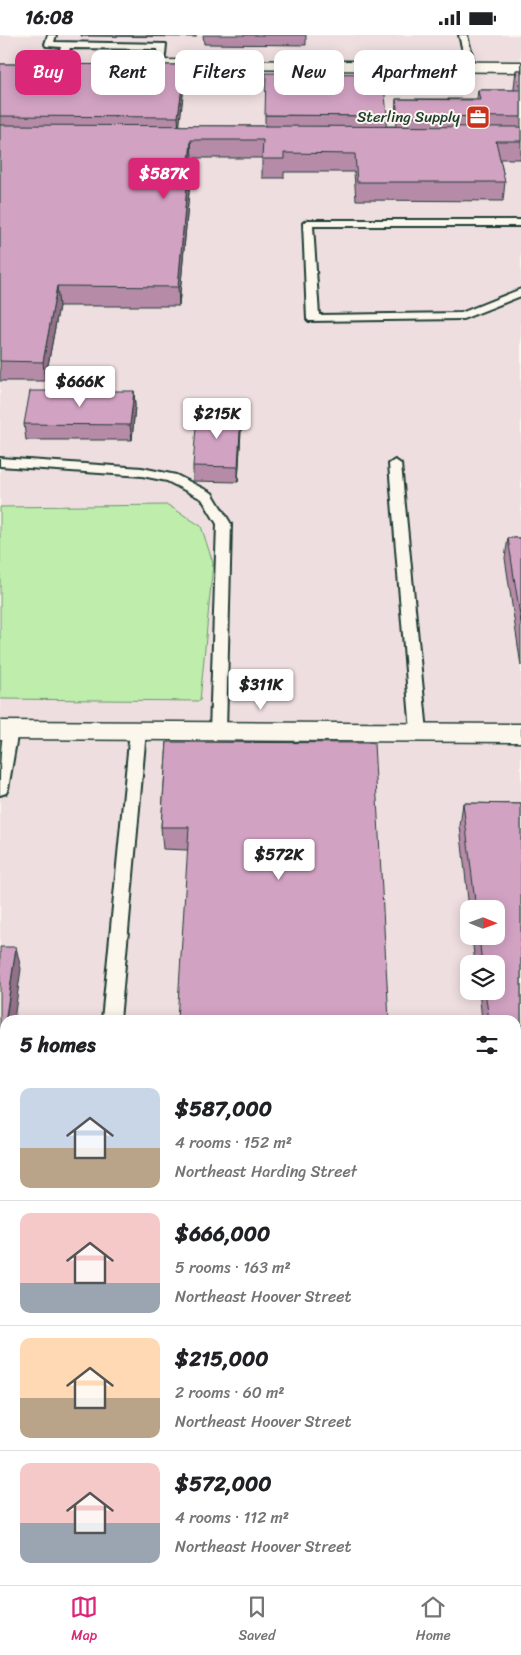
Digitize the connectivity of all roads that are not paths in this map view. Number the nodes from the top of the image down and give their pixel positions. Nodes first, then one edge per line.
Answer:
1 (52, 35) edge
2 (463, 35) edge
3 (66, 45) junction
4 (63, 50) edge
5 (162, 50) edge
6 (467, 50) edge
7 (165, 65) edge
8 (354, 66) edge
9 (475, 67) edge
10 (521, 67) edge
11 (521, 223) edge
12 (521, 292) edge
13 (0, 462) edge
14 (395, 464) dead end
15 (5, 730) edge
16 (138, 731) junction
17 (218, 731) junction
18 (419, 732) junction
19 (521, 733) edge
20 (0, 789) edge
21 (111, 1015) edge

1 - 3 lane
2 - 6 lane
3 - 4 lane
3 - 5 lane
7 - 8 street
9 - 10 street
11 - 12 lane
13 - 17 lane
14 - 18 lane
15 - 16 street
15 - 20 lane
16 - 17 street
16 - 21 lane
17 - 18 street
18 - 19 street

